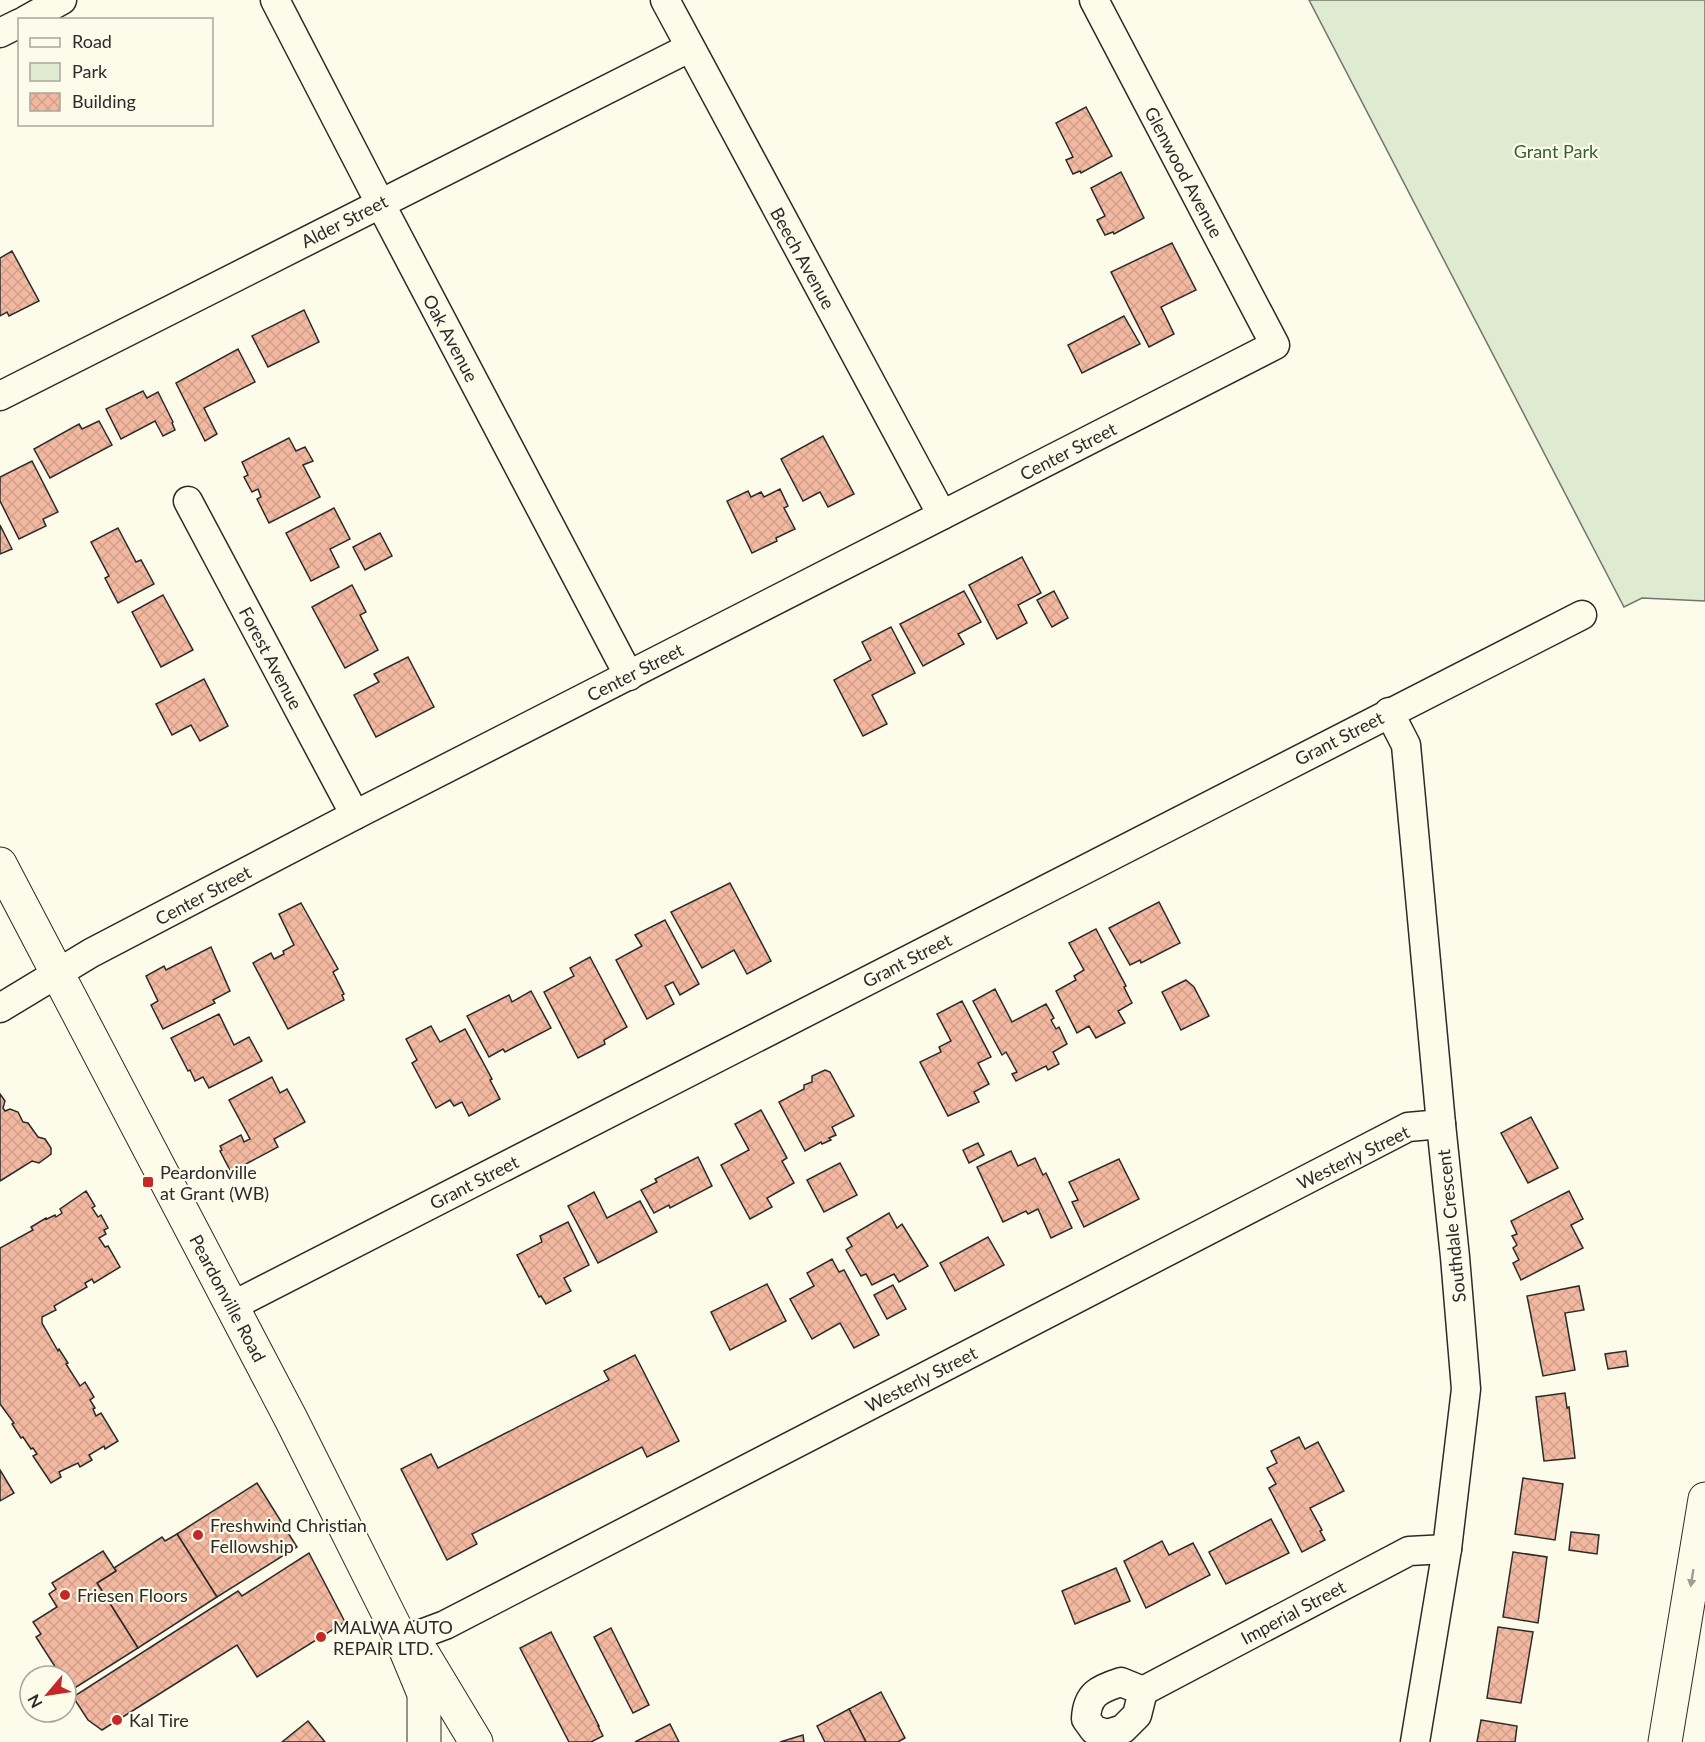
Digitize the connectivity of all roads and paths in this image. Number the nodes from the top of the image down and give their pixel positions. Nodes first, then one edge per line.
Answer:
1 (62, 0) edge
2 (275, 0) edge
3 (665, 0) edge
4 (1094, 0) edge
5 (30, 18) edge
6 (18, 24) edge
7 (0, 33) edge
8 (689, 48) junction
9 (380, 203) junction
10 (1275, 345) joint
11 (0, 396) edge
12 (188, 501) dead end
13 (942, 515) junction
14 (1582, 615) dead end
15 (629, 676) junction
16 (1389, 712) junction
17 (355, 815) junction
18 (0, 864) edge
19 (57, 973) junction
20 (0, 1008) edge
21 (1441, 1124) junction
22 (232, 1306) junction
23 (1705, 1499) edge
24 (1447, 1549) junction
25 (402, 1641) junction
26 (1143, 1691) dead end
27 (424, 1742) edge
28 (476, 1742) edge
29 (1415, 1742) edge
30 (1665, 1742) edge

1 - 5 street
2 - 9 street, Oak Avenue
3 - 8 street, Beech Avenue
4 - 10 street, Glenwood Avenue
6 - 7 street
8 - 9 street, Alder Street
8 - 13 street, Beech Avenue
9 - 11 street, Alder Street
9 - 15 street, Oak Avenue
10 - 13 street, Center Street
12 - 17 street, Forest Avenue
13 - 15 street, Center Street
14 - 16 street, Grant Street
15 - 17 street, Center Street
16 - 21 street, Southdale Crescent
16 - 22 street, Grant Street
17 - 19 street, Center Street
18 - 19 main road, Peardonville Road
19 - 20 street, Center Street
19 - 22 main road, Peardonville Road
21 - 24 street, Southdale Crescent
21 - 25 street, Westerly Street
22 - 25 main road, Peardonville Road
23 -> 30 main road
24 - 26 street, Imperial Street
24 - 29 street, Southdale Crescent
25 - 27 main road, Peardonville Road
25 - 28 main road

